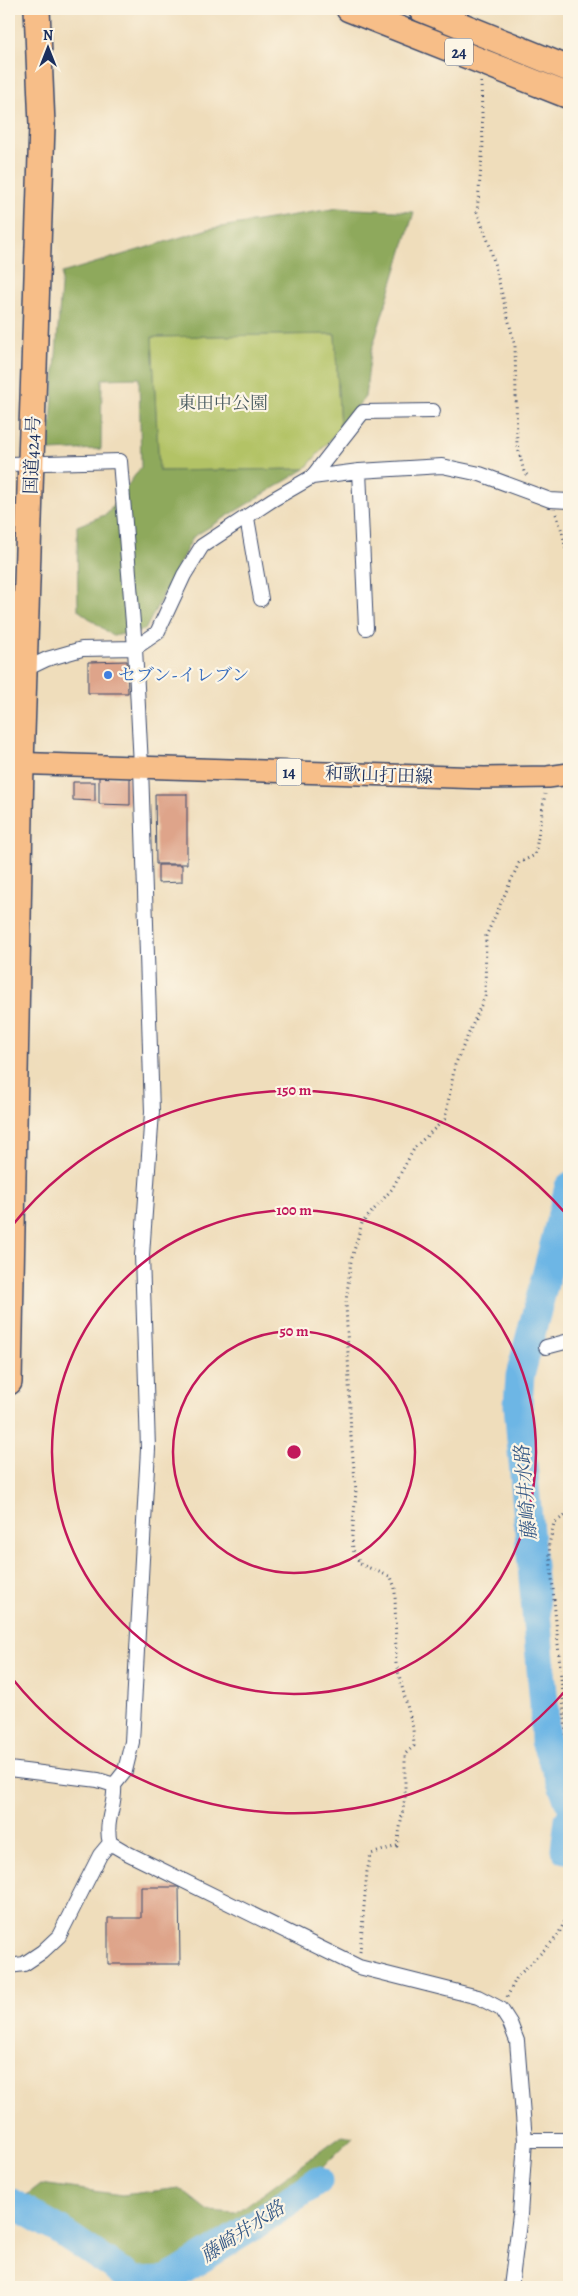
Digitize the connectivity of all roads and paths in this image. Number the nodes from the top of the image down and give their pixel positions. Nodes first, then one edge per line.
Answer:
1 (37, 9) edge
2 (349, 9) edge
3 (421, 9) edge
4 (481, 61) junction
5 (569, 69) edge
6 (569, 96) edge
7 (433, 411) dead end
8 (20, 464) edge
9 (359, 471) junction
10 (312, 477) junction
11 (550, 500) junction
12 (569, 501) edge
13 (247, 518) junction
14 (569, 564) edge
15 (261, 599) dead end
16 (366, 628) dead end
17 (135, 648) junction
18 (16, 673) edge
19 (15, 763) edge
20 (141, 766) junction
21 (569, 774) edge
22 (548, 777) junction
23 (569, 1341) edge
24 (546, 1347) dead end
25 (9, 1382) edge
26 (569, 1513) edge
27 (569, 1766) edge
28 (9, 1769) edge
29 (114, 1785) junction
30 (110, 1843) junction
31 (569, 1913) edge
32 (9, 1966) edge
33 (359, 1967) junction
34 (501, 2009) junction
35 (525, 2140) junction
36 (569, 2140) edge
37 (511, 2287) edge

1 - 8 highway, 国道424号
2 - 4 highway, 24
3 - 5 highway, 24
4 - 6 highway, 24
4 - 11 path
7 - 10 street
8 - 17 street
8 - 18 highway, 国道424号
9 - 10 street
9 - 11 street
9 - 16 street
10 - 13 street
11 - 12 street
11 - 14 path
13 - 15 street
13 - 17 street
17 - 18 street
17 - 20 street
18 - 19 highway, 国道424号
19 - 20 main road, 和歌山打田線 / 14
19 - 25 highway, 国道424号
20 - 22 main road, 和歌山打田線 / 14
20 - 29 street
21 - 22 main road, 和歌山打田線 / 14
22 - 33 path
23 - 24 street
26 - 27 path
28 - 29 street
29 - 30 street
30 - 32 street
30 - 33 street
31 - 34 path
33 - 34 street
34 - 35 street
35 - 36 street
35 - 37 street

